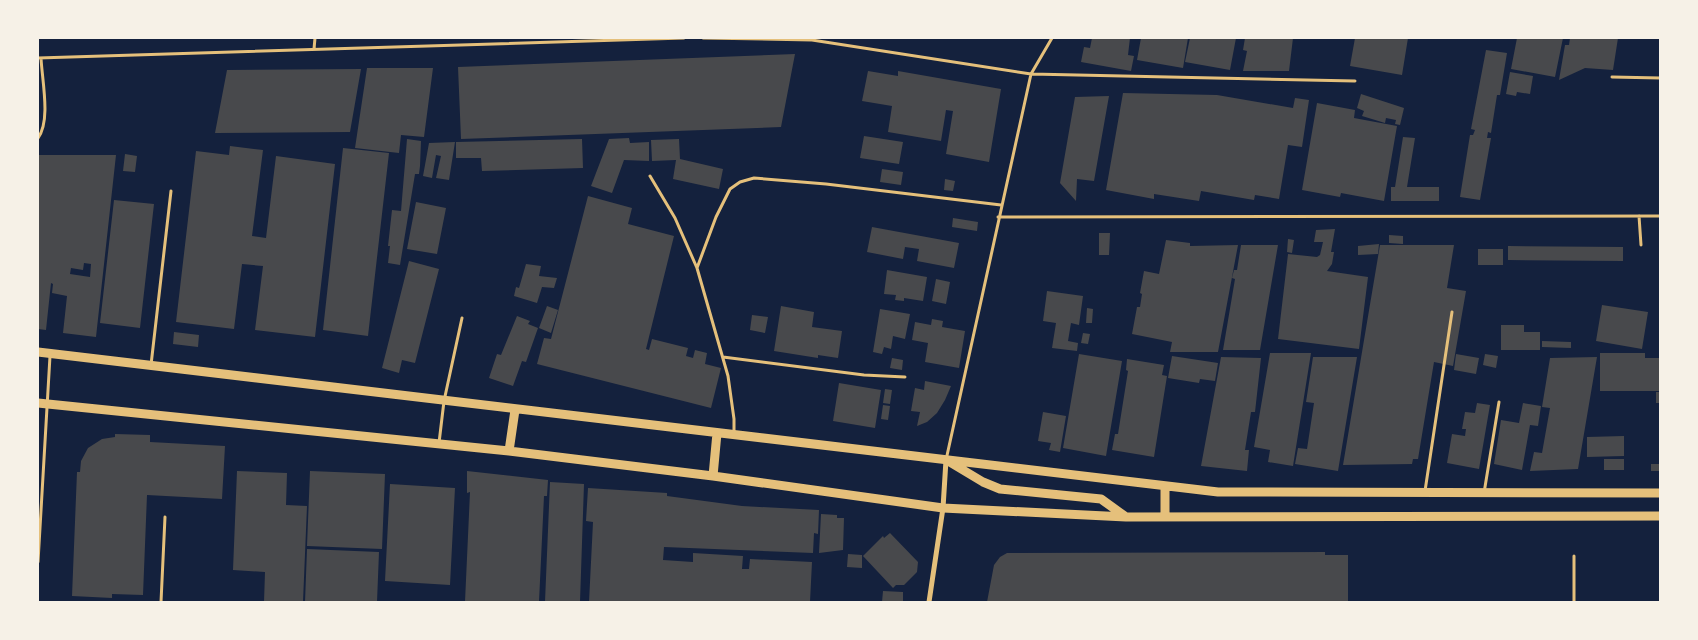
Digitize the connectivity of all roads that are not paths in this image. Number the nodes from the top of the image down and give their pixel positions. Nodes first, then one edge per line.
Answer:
1 (315, 38) edge
2 (684, 38) edge
3 (703, 38) edge
4 (1052, 38) edge
5 (314, 49) junction
6 (39, 58) edge
7 (1031, 74) junction
8 (1612, 77) dead end
9 (1660, 78) edge
10 (1355, 81) dead end
11 (38, 138) edge
12 (650, 176) dead end
13 (170, 191) dead end
14 (1001, 205) junction
15 (1639, 216) junction
16 (1660, 216) edge
17 (998, 217) junction
18 (1641, 245) dead end
19 (697, 268) junction
20 (1452, 312) dead end
21 (462, 318) dead end
22 (38, 352) edge
23 (50, 354) junction
24 (723, 357) junction
25 (151, 366) junction
26 (905, 377) dead end
27 (444, 401) junction
28 (1498, 402) dead end
29 (42, 403) edge
30 (515, 410) junction
31 (717, 434) junction
32 (734, 435) junction
33 (439, 443) junction
34 (509, 451) junction
35 (946, 460) junction
36 (713, 476) junction
37 (1164, 488) junction
38 (1660, 493) edge
39 (1424, 494) junction
40 (1483, 494) junction
41 (944, 508) junction
42 (1660, 516) edge
43 (165, 517) dead end
44 (1126, 517) junction
45 (1165, 517) junction
46 (1574, 556) dead end
47 (38, 562) edge
48 (161, 602) edge
49 (929, 602) edge
50 (1574, 602) edge

1 - 5 lane
2 - 5 lane
3 - 7 lane
4 - 7 lane
5 - 6 lane
6 - 11 lane
7 - 10 lane
7 - 14 lane
8 - 9 lane
12 - 19 lane
13 - 25 lane
14 - 17 lane
14 - 19 lane
15 - 16 lane
15 - 17 lane
15 - 18 lane
17 - 35 lane
19 - 24 lane
20 - 39 lane
21 - 27 lane
22 - 23 street
23 - 25 street
23 - 29 lane
24 - 26 lane
24 - 32 lane
25 - 27 street
27 - 30 street
27 - 33 lane
28 - 40 lane
29 - 33 street
29 - 47 lane
30 - 31 street
30 - 34 street
31 - 32 street
31 - 36 street
32 - 35 street
33 - 34 street
34 - 36 street
35 - 37 street
35 - 41 street
35 - 44 street
36 - 41 street
37 - 39 street
37 - 45 street
38 - 40 street
39 - 40 street
41 - 44 street
41 - 49 street
42 - 45 street
43 - 48 lane
44 - 45 street
46 - 50 lane

